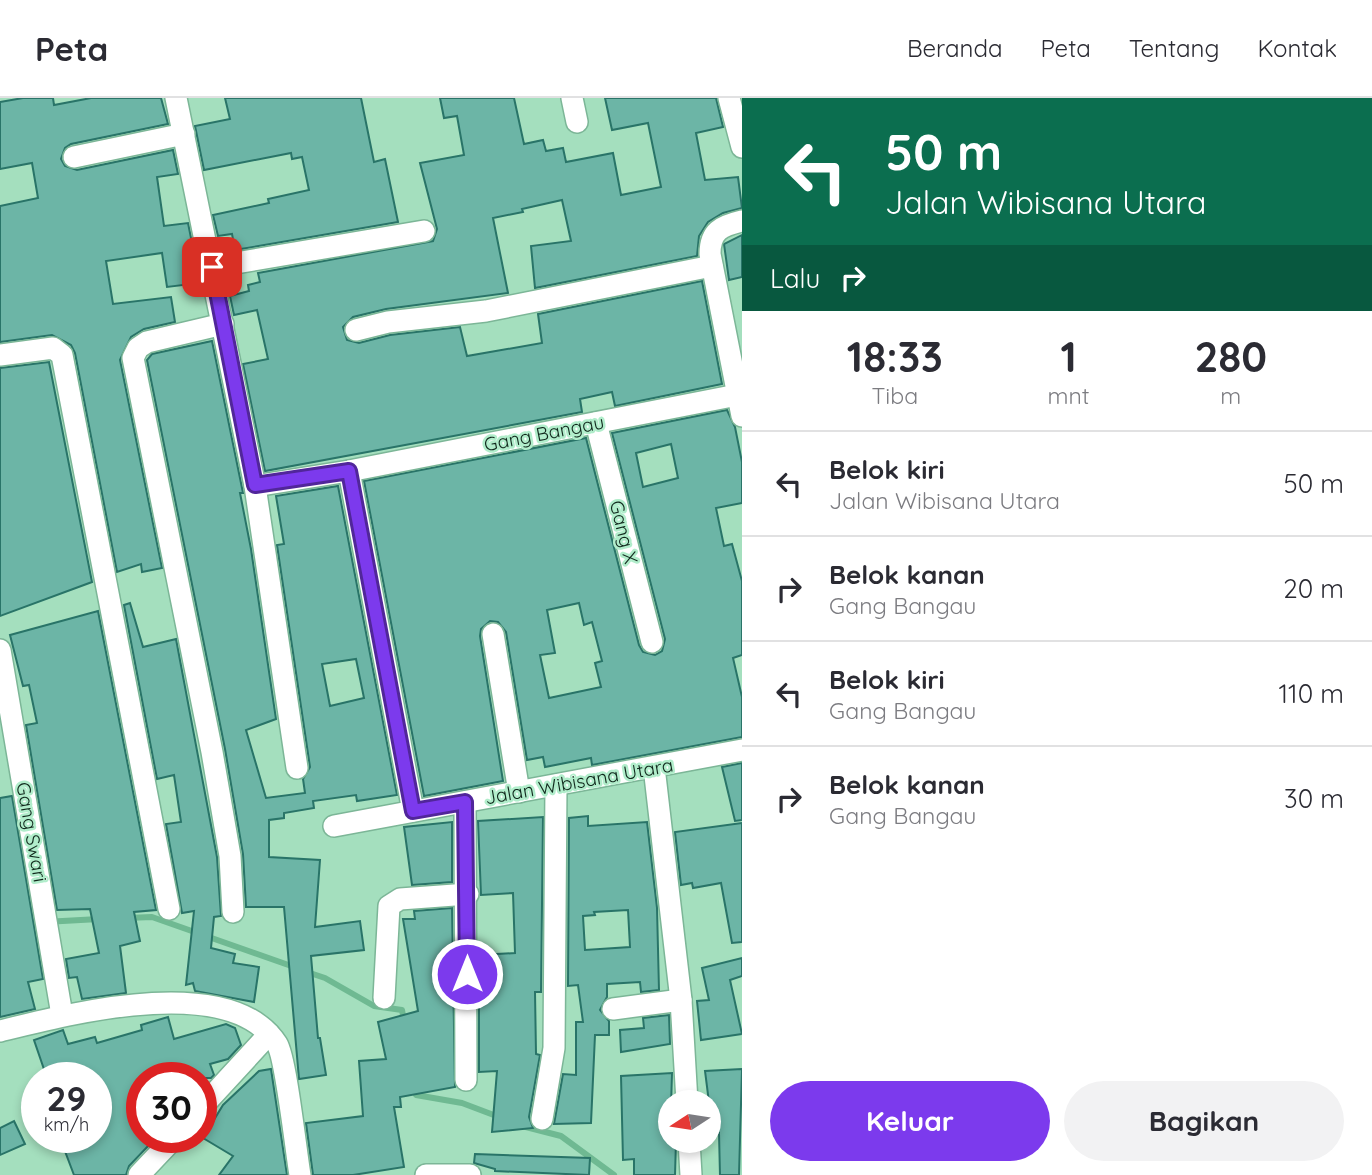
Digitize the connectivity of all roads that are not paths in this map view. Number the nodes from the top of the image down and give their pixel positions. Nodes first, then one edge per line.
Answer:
1 (176, 98) edge
2 (572, 98) edge
3 (729, 98) edge
4 (577, 122) dead end
5 (184, 135) junction
6 (742, 147) edge
7 (74, 157) dead end
8 (742, 221) edge
9 (425, 231) dead end
10 (712, 266) junction
11 (212, 267) junction
12 (223, 324) junction
13 (356, 330) dead end
14 (0, 355) edge
15 (741, 402) edge
16 (597, 423) junction
17 (349, 471) junction
18 (255, 485) junction
19 (493, 634) dead end
20 (652, 642) dead end
21 (0, 650) edge
22 (742, 750) edge
23 (654, 767) junction
24 (297, 768) dead end
25 (556, 785) junction
26 (519, 792) junction
27 (465, 802) junction
28 (413, 811) junction
29 (334, 826) dead end
30 (468, 894) junction
31 (169, 909) dead end
32 (233, 912) dead end
33 (384, 998) dead end
34 (681, 999) junction
35 (613, 1009) dead end
36 (62, 1016) junction
37 (0, 1031) edge
38 (269, 1034) junction
39 (466, 1080) dead end
40 (686, 1090) edge
41 (217, 1091) edge
42 (542, 1119) dead end
43 (160, 1153) edge
44 (690, 1153) edge
45 (139, 1175) edge
46 (300, 1175) edge
47 (426, 1175) edge
48 (470, 1175) edge
49 (691, 1175) edge

1 - 5 street
2 - 4 street
3 - 6 street
5 - 7 street
5 - 11 street
8 - 10 street, Gang Bangau
9 - 11 street
10 - 13 street
10 - 15 street, Gang Bangau
11 - 12 street
12 - 18 street
12 - 32 street
14 - 31 street
15 - 16 street, Gang Bangau
16 - 17 street, Gang Bangau
16 - 20 street, Gang X
17 - 18 street, Gang Bangau
17 - 28 street
18 - 24 street
19 - 26 street
21 - 36 street, Gang Swari
22 - 23 street, Jalan Wibisana Utara
23 - 25 street, Jalan Wibisana Utara
23 - 34 street
25 - 26 street, Jalan Wibisana Utara
25 - 42 street
26 - 27 street, Jalan Wibisana Utara
27 - 28 street, Jalan Wibisana Utara
27 - 30 street
28 - 29 street, Jalan Wibisana Utara
30 - 33 street
30 - 39 street
34 - 35 street
34 - 40 street
36 - 37 street
36 - 38 street
38 - 41 street
38 - 46 street
43 - 45 street
44 - 49 street
47 - 48 street

